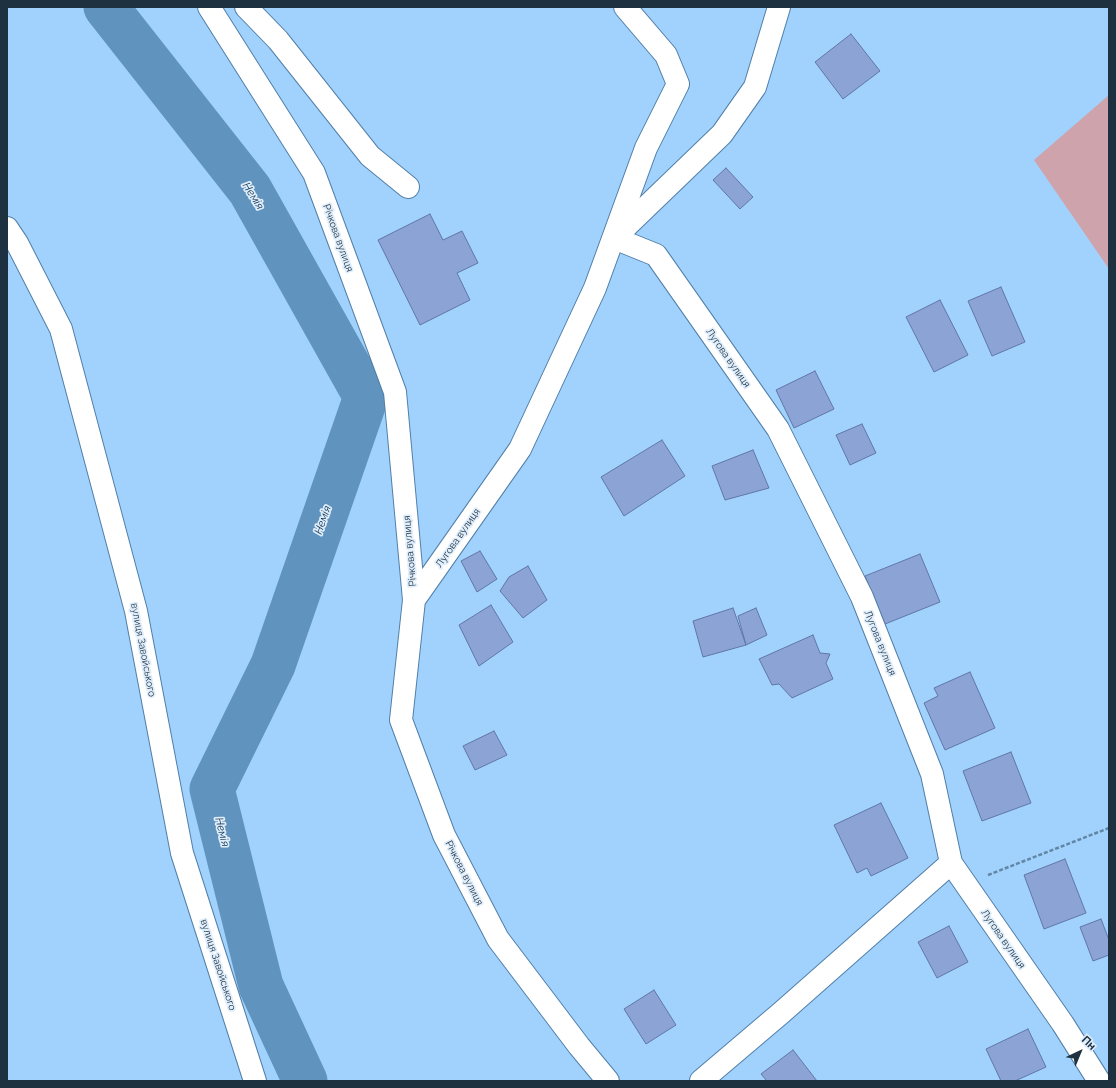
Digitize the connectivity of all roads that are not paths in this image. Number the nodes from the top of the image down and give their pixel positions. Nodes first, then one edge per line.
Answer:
1 (210, 7) edge
2 (246, 7) edge
3 (625, 7) edge
4 (779, 7) edge
5 (408, 187) dead end
6 (7, 228) edge
7 (614, 238) junction
8 (414, 600) junction
9 (951, 864) junction
10 (255, 1081) edge
11 (608, 1081) edge
12 (701, 1081) edge
13 (1099, 1081) edge

1 - 8 street, Річкова вулиця
2 - 5 street
3 - 7 street, Лугова вулиця
4 - 7 street
6 - 10 street, вулиця Завойського
7 - 8 street, Лугова вулиця
7 - 9 street, Лугова вулиця
8 - 11 street, Річкова вулиця
9 - 12 street
9 - 13 street, Лугова вулиця

